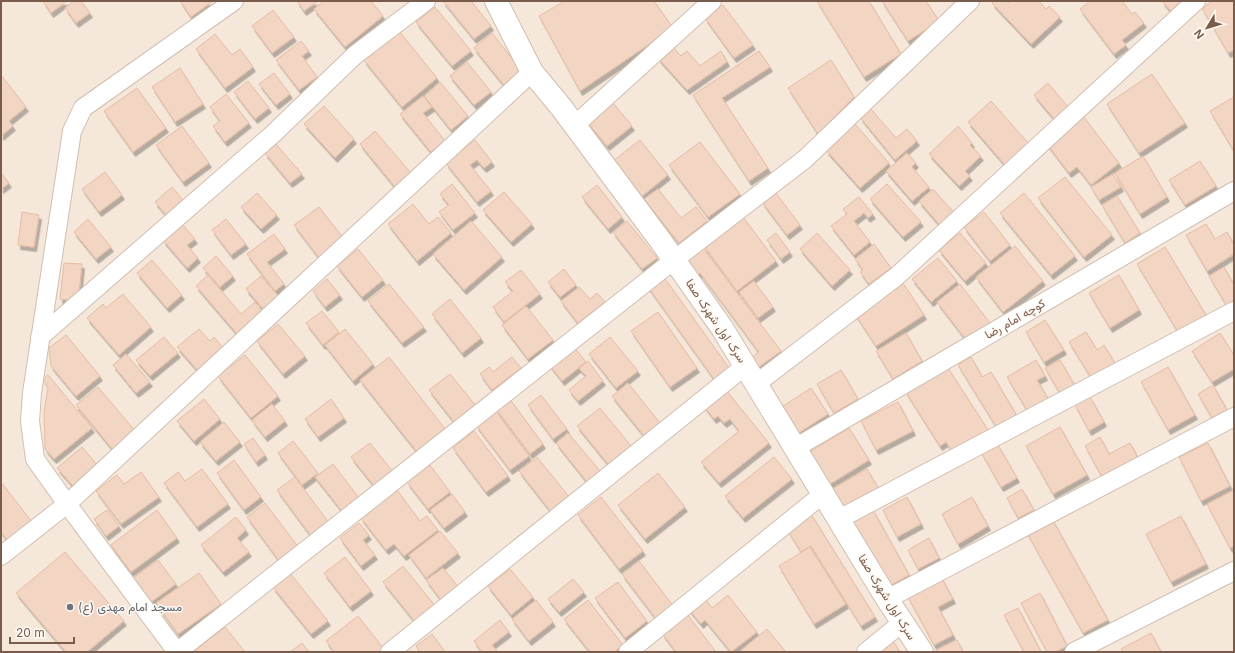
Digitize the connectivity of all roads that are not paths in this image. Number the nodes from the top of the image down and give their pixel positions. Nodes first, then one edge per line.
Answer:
1 (234, 1) edge
2 (426, 1) edge
3 (496, 1) edge
4 (712, 1) edge
5 (970, 1) edge
6 (1196, 1) edge
7 (532, 72) junction
8 (574, 125) junction
9 (1234, 190) edge
10 (674, 260) junction
11 (1234, 311) edge
12 (40, 337) junction
13 (746, 366) junction
14 (756, 384) junction
15 (1234, 417) edge
16 (795, 448) junction
17 (823, 494) junction
18 (67, 504) junction
19 (839, 519) junction
20 (1, 556) edge
21 (1234, 571) edge
22 (887, 599) junction
23 (903, 622) junction
24 (177, 652) edge
25 (390, 652) edge
26 (628, 652) edge
27 (866, 652) edge
28 (922, 652) edge
29 (1074, 652) edge

1 - 12 street
2 - 12 street
3 - 7 street, سرک اول شهرک صفا
4 - 8 street
5 - 10 street
6 - 14 street
7 - 8 street, سرک اول شهرک صفا
7 - 18 street
8 - 10 street, سرک اول شهرک صفا
9 - 16 street, کوچه امام رضا
10 - 13 street, سرک اول شهرک صفا
10 - 24 street
11 - 19 street
12 - 18 street
13 - 14 street, سرک اول شهرک صفا
13 - 25 street
14 - 16 street, سرک اول شهرک صفا
15 - 22 street
16 - 17 street, سرک اول شهرک صفا
17 - 19 street, سرک اول شهرک صفا
17 - 26 street
18 - 20 street
18 - 24 street
19 - 22 street, سرک اول شهرک صفا
21 - 29 street
22 - 23 street, سرک اول شهرک صفا
23 - 27 street
23 - 28 street, سرک اول شهرک صفا

